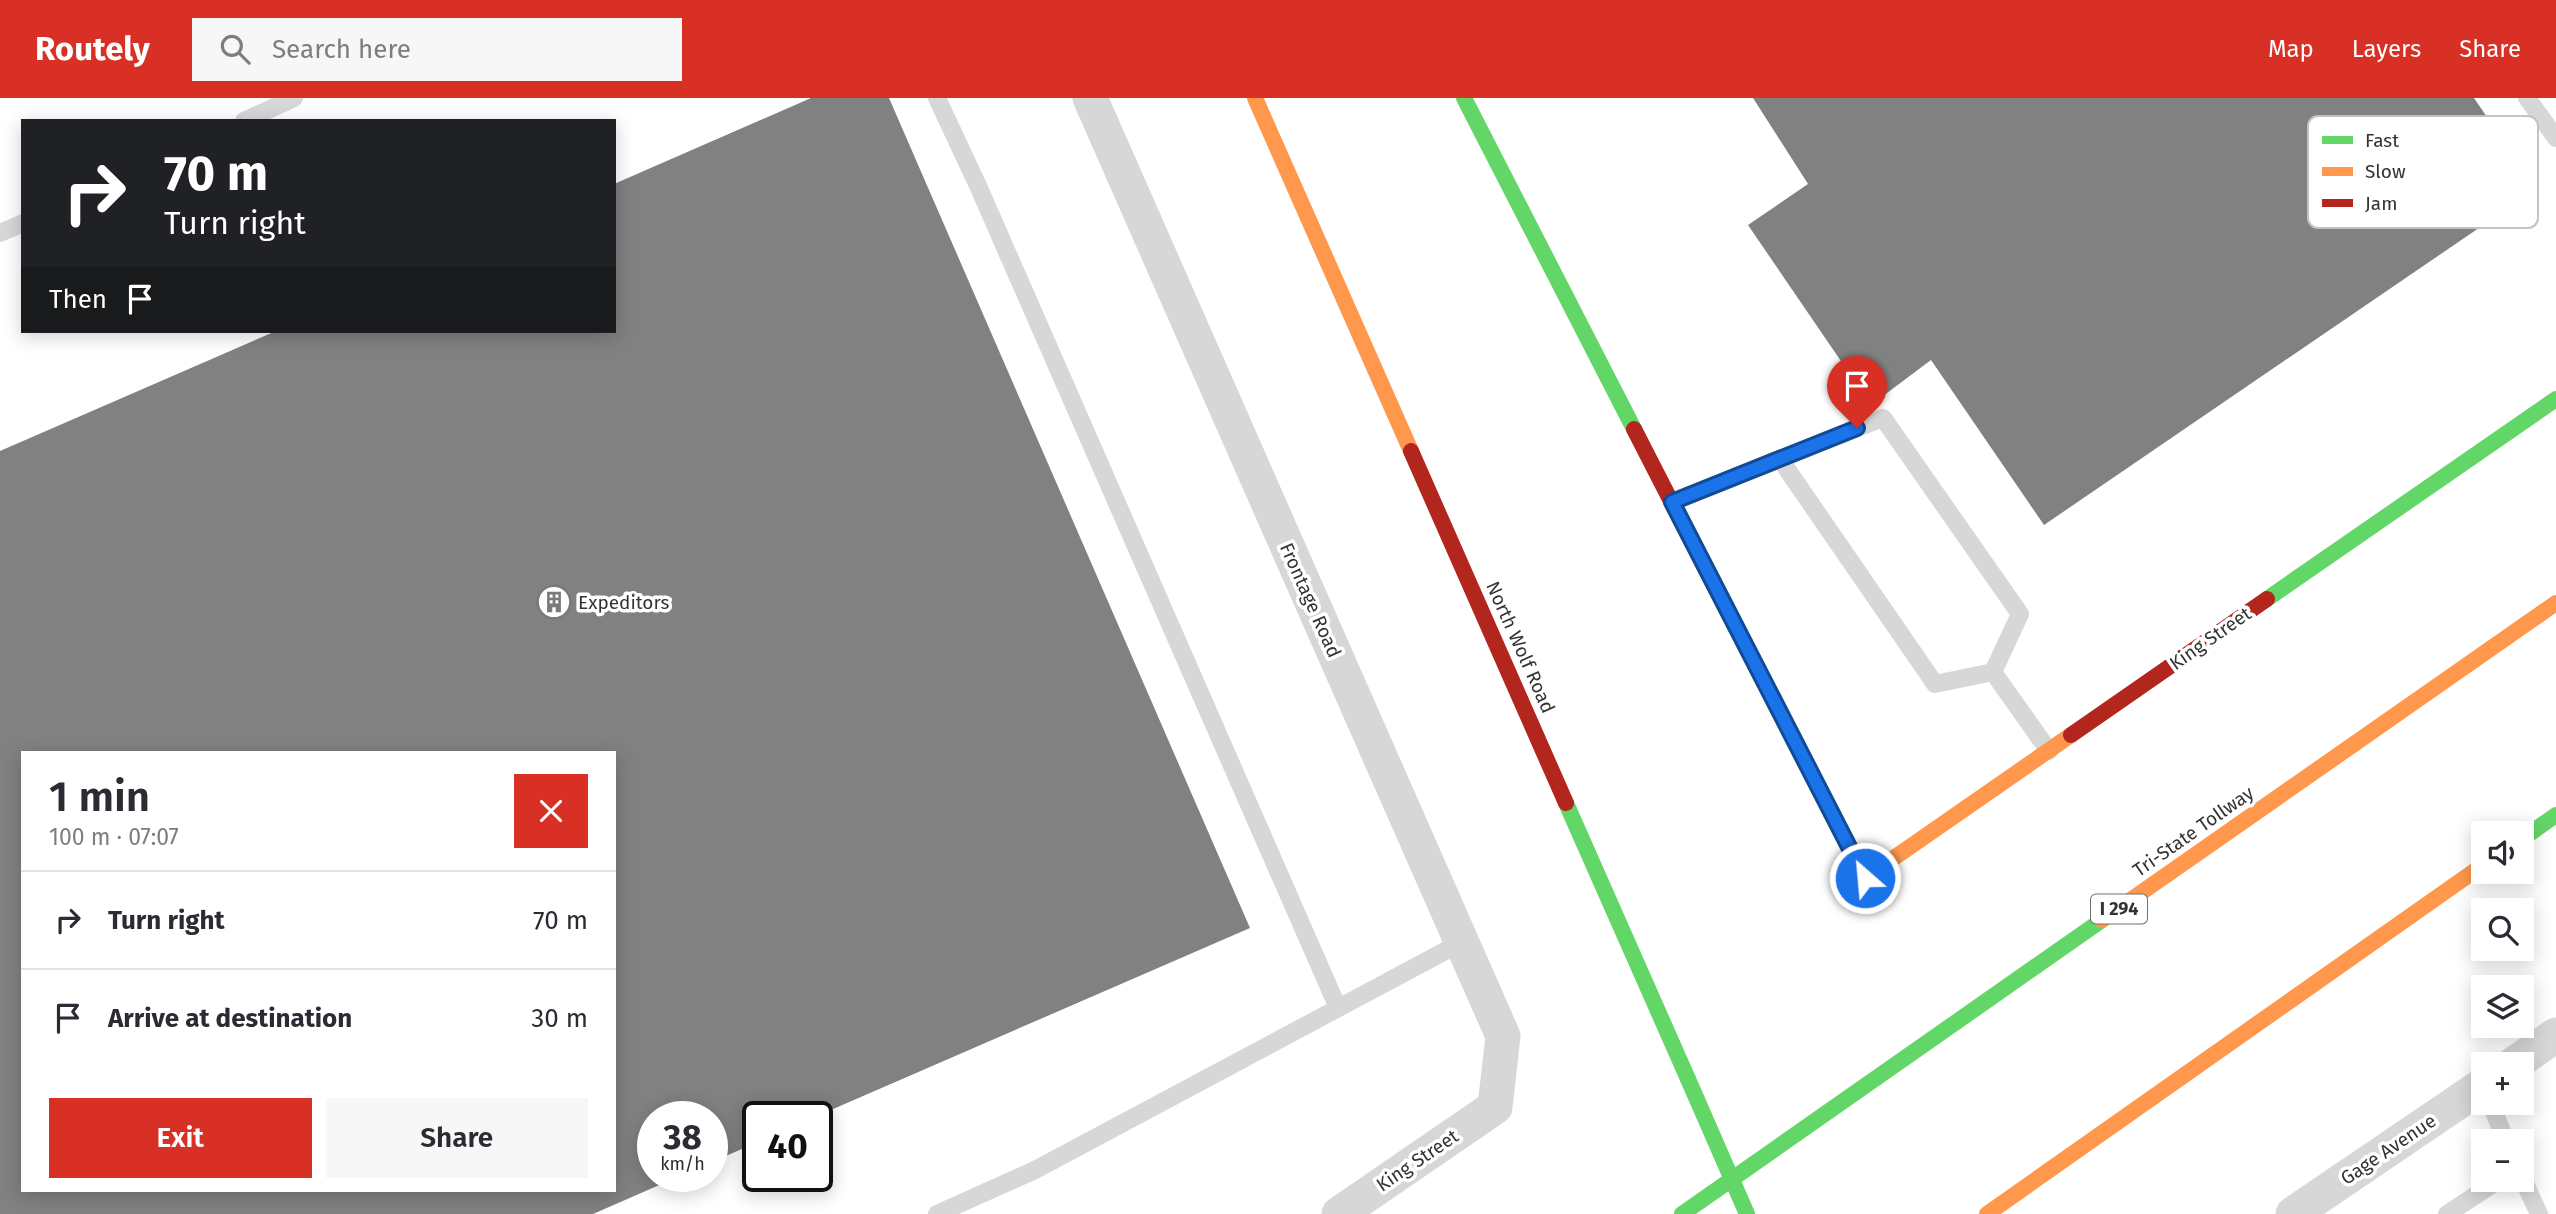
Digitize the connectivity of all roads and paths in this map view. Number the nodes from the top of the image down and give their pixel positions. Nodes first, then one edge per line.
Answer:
1 (294, 98) edge
2 (937, 98) edge
3 (1090, 98) edge
4 (1255, 98) edge
5 (1464, 98) edge
6 (2528, 98) edge
7 (248, 119) edge
8 (2556, 138) edge
9 (21, 224) edge
10 (0, 233) edge
11 (2556, 398) edge
12 (1780, 459) junction
13 (1672, 502) junction
14 (2556, 603) edge
15 (1993, 672) junction
16 (2049, 751) junction
17 (2556, 816) edge
18 (2534, 831) edge
19 (2471, 873) edge
20 (1462, 942) junction
21 (1338, 1008) junction
22 (2556, 1035) edge
23 (2531, 1052) edge
24 (2471, 1099) edge
25 (1495, 1107) joint
26 (2481, 1192) edge
27 (2529, 1192) edge
28 (937, 1214) edge
29 (1339, 1214) edge
30 (1682, 1214) edge
31 (1747, 1214) edge
32 (1987, 1214) edge
33 (2293, 1214) edge
34 (2447, 1214) edge
35 (2539, 1214) edge

1 - 7 lane
2 - 21 lane
3 - 20 street, Frontage Road
4 - 31 main road, North Wolf Road, bridge
5 - 13 main road
6 - 8 lane
9 - 10 lane
11 - 16 main road, King Street
12 - 13 lane
12 - 15 lane
12 - 15 lane
13 - 16 main road, King Street
14 - 30 main road, Tri-State Tollway / I 294
15 - 16 lane
17 - 18 main road
19 - 32 main road
20 - 21 lane
20 - 25 street, Frontage Road
21 - 28 lane
22 - 23 street
24 - 33 street, Gage Avenue
25 - 29 street, King Street
26 - 34 lane
27 - 35 lane

